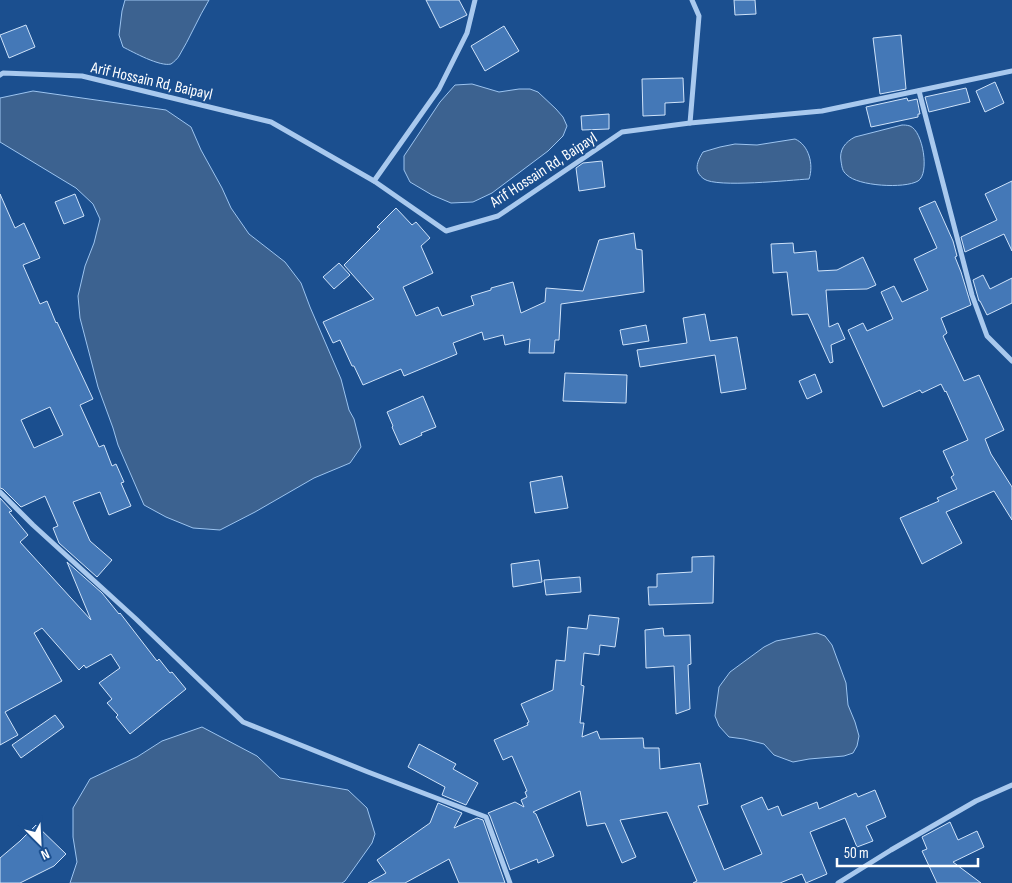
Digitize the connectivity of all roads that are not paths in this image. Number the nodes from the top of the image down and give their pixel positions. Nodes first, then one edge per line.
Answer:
1 (475, 0) edge
2 (692, 0) edge
3 (1012, 71) edge
4 (0, 75) edge
5 (919, 91) junction
6 (690, 123) junction
7 (374, 181) junction
8 (1012, 361) edge
9 (0, 492) edge
10 (1012, 785) edge
11 (510, 883) edge
12 (838, 883) edge

1 - 7 street
2 - 6 street
3 - 5 street, Arif Hossain Rd, Baipayl
4 - 7 street, Arif Hossain Rd, Baipayl
5 - 6 street, Arif Hossain Rd, Baipayl
5 - 8 street
6 - 7 street, Arif Hossain Rd, Baipayl
9 - 11 street
10 - 12 street

